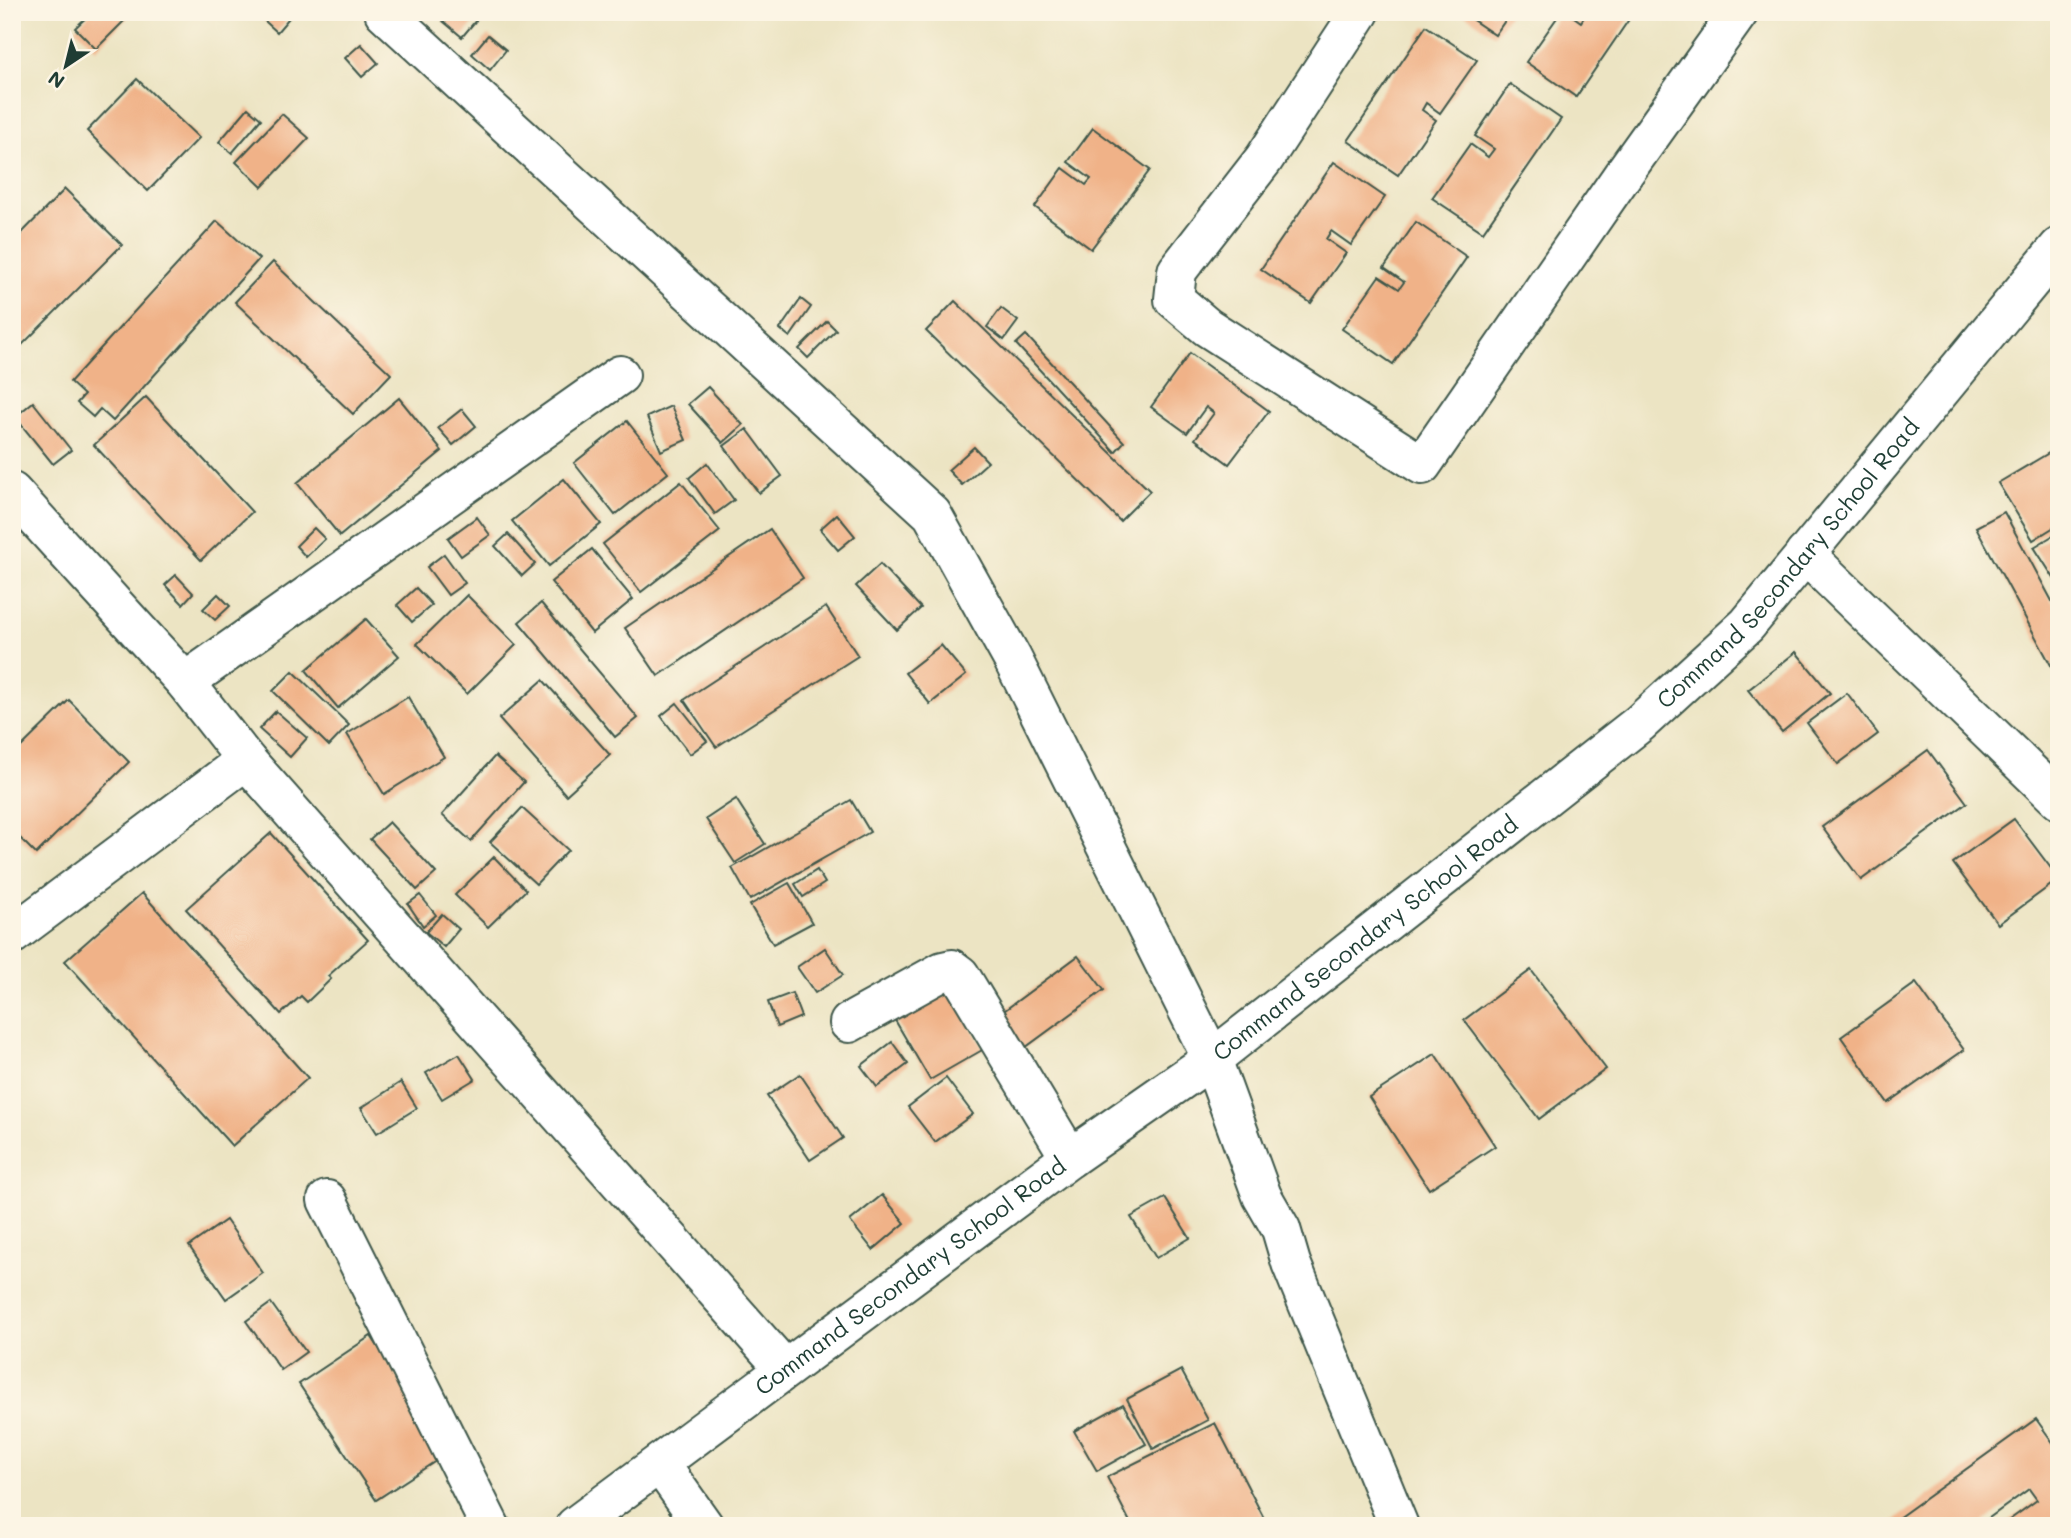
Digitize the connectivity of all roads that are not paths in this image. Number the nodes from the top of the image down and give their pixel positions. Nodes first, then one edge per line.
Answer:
1 (384, 12) edge
2 (1360, 12) edge
3 (1740, 12) edge
4 (2059, 247) edge
5 (620, 374) dead end
6 (12, 492) edge
7 (1805, 554) junction
8 (185, 682) junction
9 (246, 761) junction
10 (2059, 800) edge
11 (12, 935) edge
12 (849, 1023) dead end
13 (1212, 1059) junction
14 (1070, 1158) junction
15 (327, 1200) dead end
16 (784, 1368) junction
17 (660, 1464) junction
18 (490, 1526) edge
19 (575, 1526) edge
20 (704, 1526) edge
21 (1399, 1526) edge

1 - 13 street
2 - 3 street
4 - 7 street, Command Secondary School Road
5 - 8 street
6 - 8 street
7 - 10 street
7 - 13 street, Command Secondary School Road
8 - 9 street
9 - 11 street
9 - 16 street
12 - 14 street
13 - 14 street, Command Secondary School Road
13 - 21 street
14 - 16 street, Command Secondary School Road
15 - 18 street
16 - 17 street, Command Secondary School Road
17 - 19 street, Command Secondary School Road
17 - 20 street

